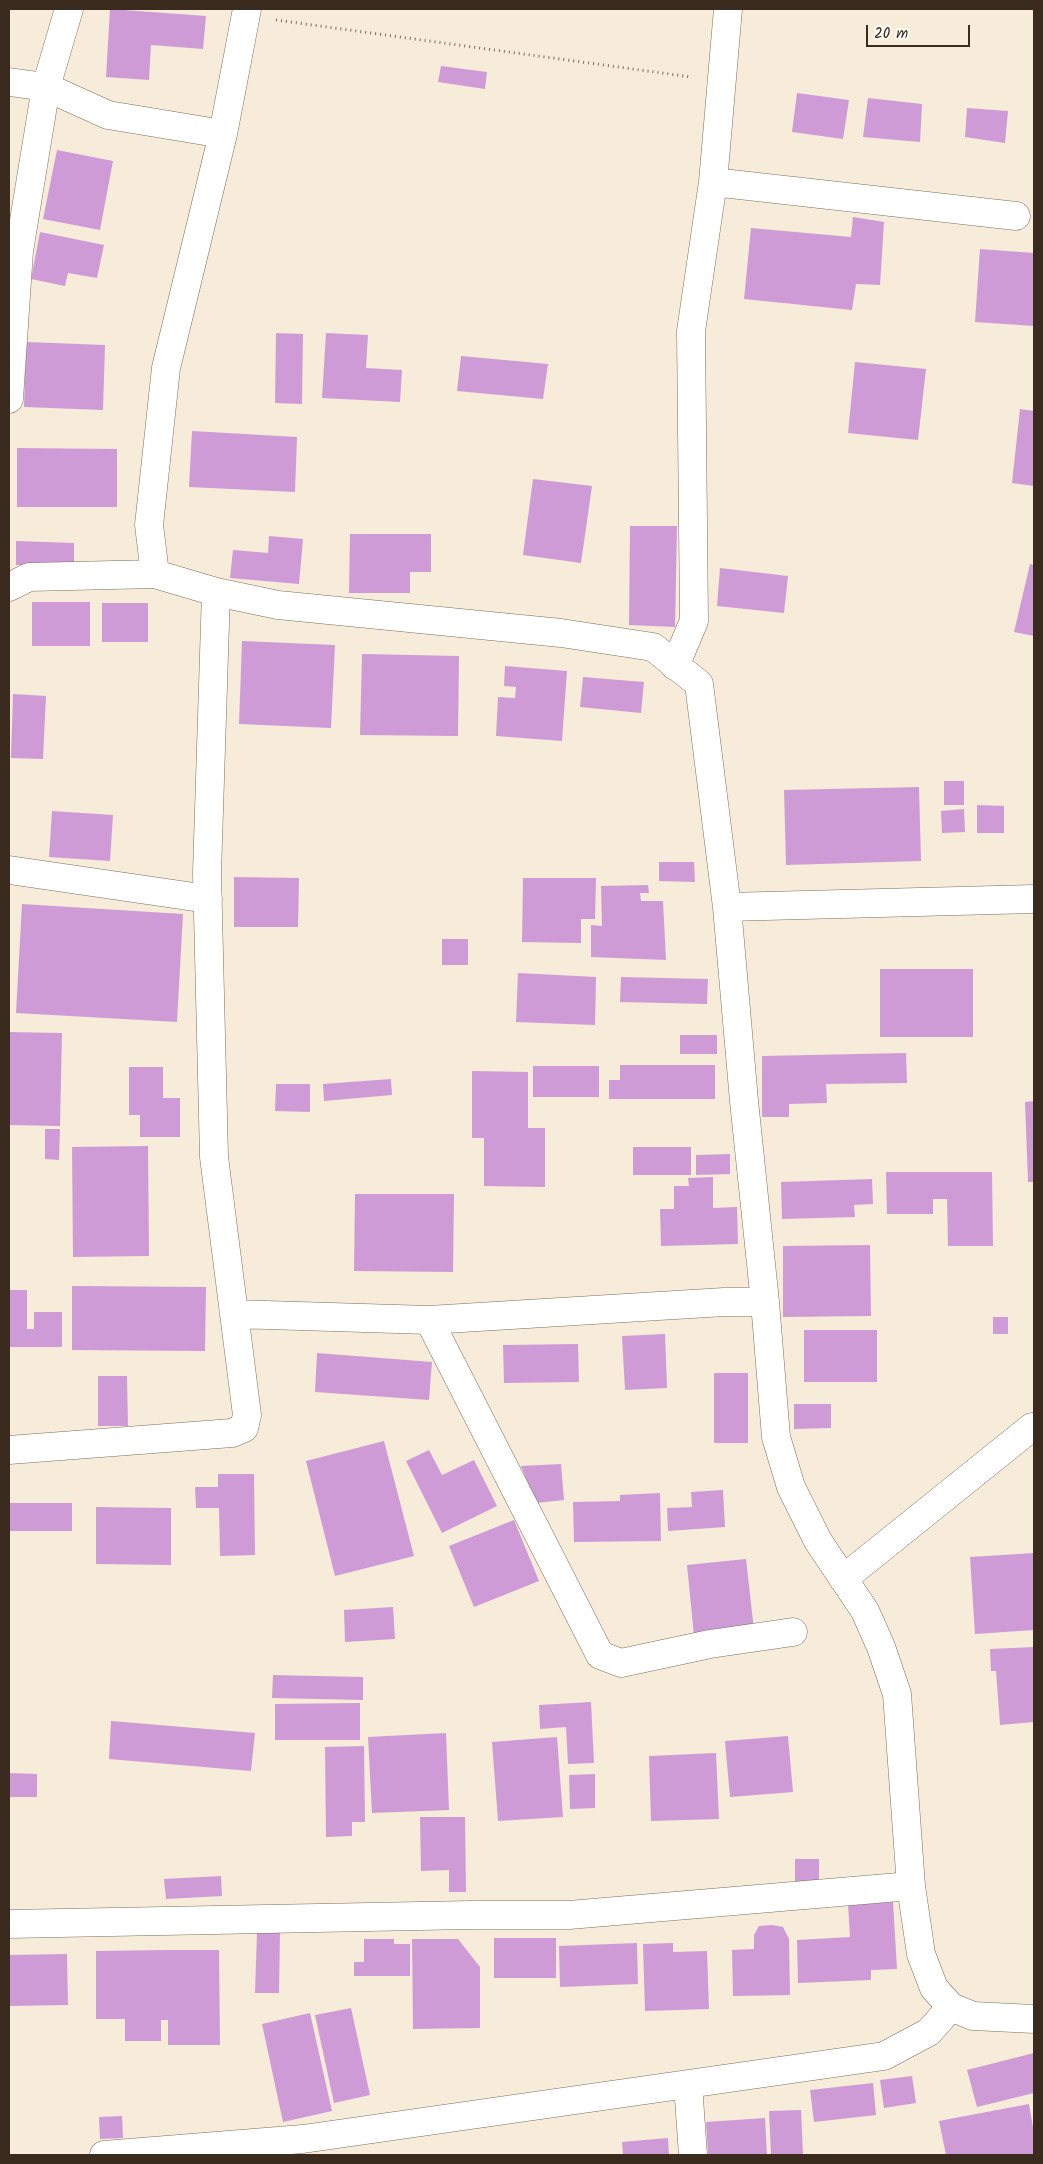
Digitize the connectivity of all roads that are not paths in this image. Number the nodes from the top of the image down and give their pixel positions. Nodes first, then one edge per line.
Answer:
1 (69, 9) edge
2 (728, 9) edge
3 (246, 12) edge
4 (9, 82) edge
5 (46, 88) junction
6 (223, 134) junction
7 (712, 182) junction
8 (1016, 216) dead end
9 (9, 398) edge
10 (155, 574) junction
11 (9, 587) edge
12 (216, 592) junction
13 (675, 666) junction
14 (9, 870) edge
15 (208, 899) junction
16 (1034, 899) edge
17 (728, 907) junction
18 (765, 1302) junction
19 (234, 1314) junction
20 (429, 1320) junction
21 (1032, 1427) dead end
22 (9, 1450) edge
23 (843, 1579) junction
24 (793, 1632) dead end
25 (911, 1886) junction
26 (9, 1924) edge
27 (951, 2007) junction
28 (1034, 2019) edge
29 (688, 2084) junction
30 (104, 2155) edge
31 (693, 2155) edge

1 - 5 street
2 - 7 street
3 - 6 street
4 - 5 street
5 - 6 street
5 - 9 street
6 - 10 street
7 - 8 street
7 - 13 street
10 - 11 street
10 - 12 street
12 - 13 street
12 - 15 street
13 - 17 street
14 - 15 street
15 - 19 street
16 - 17 street
17 - 18 street
18 - 20 street
18 - 23 street
19 - 20 street
19 - 22 street
20 - 24 street
21 - 23 street
23 - 25 street
25 - 26 street
25 - 27 street
27 - 28 street
27 - 29 street
29 - 30 street
29 - 31 street

